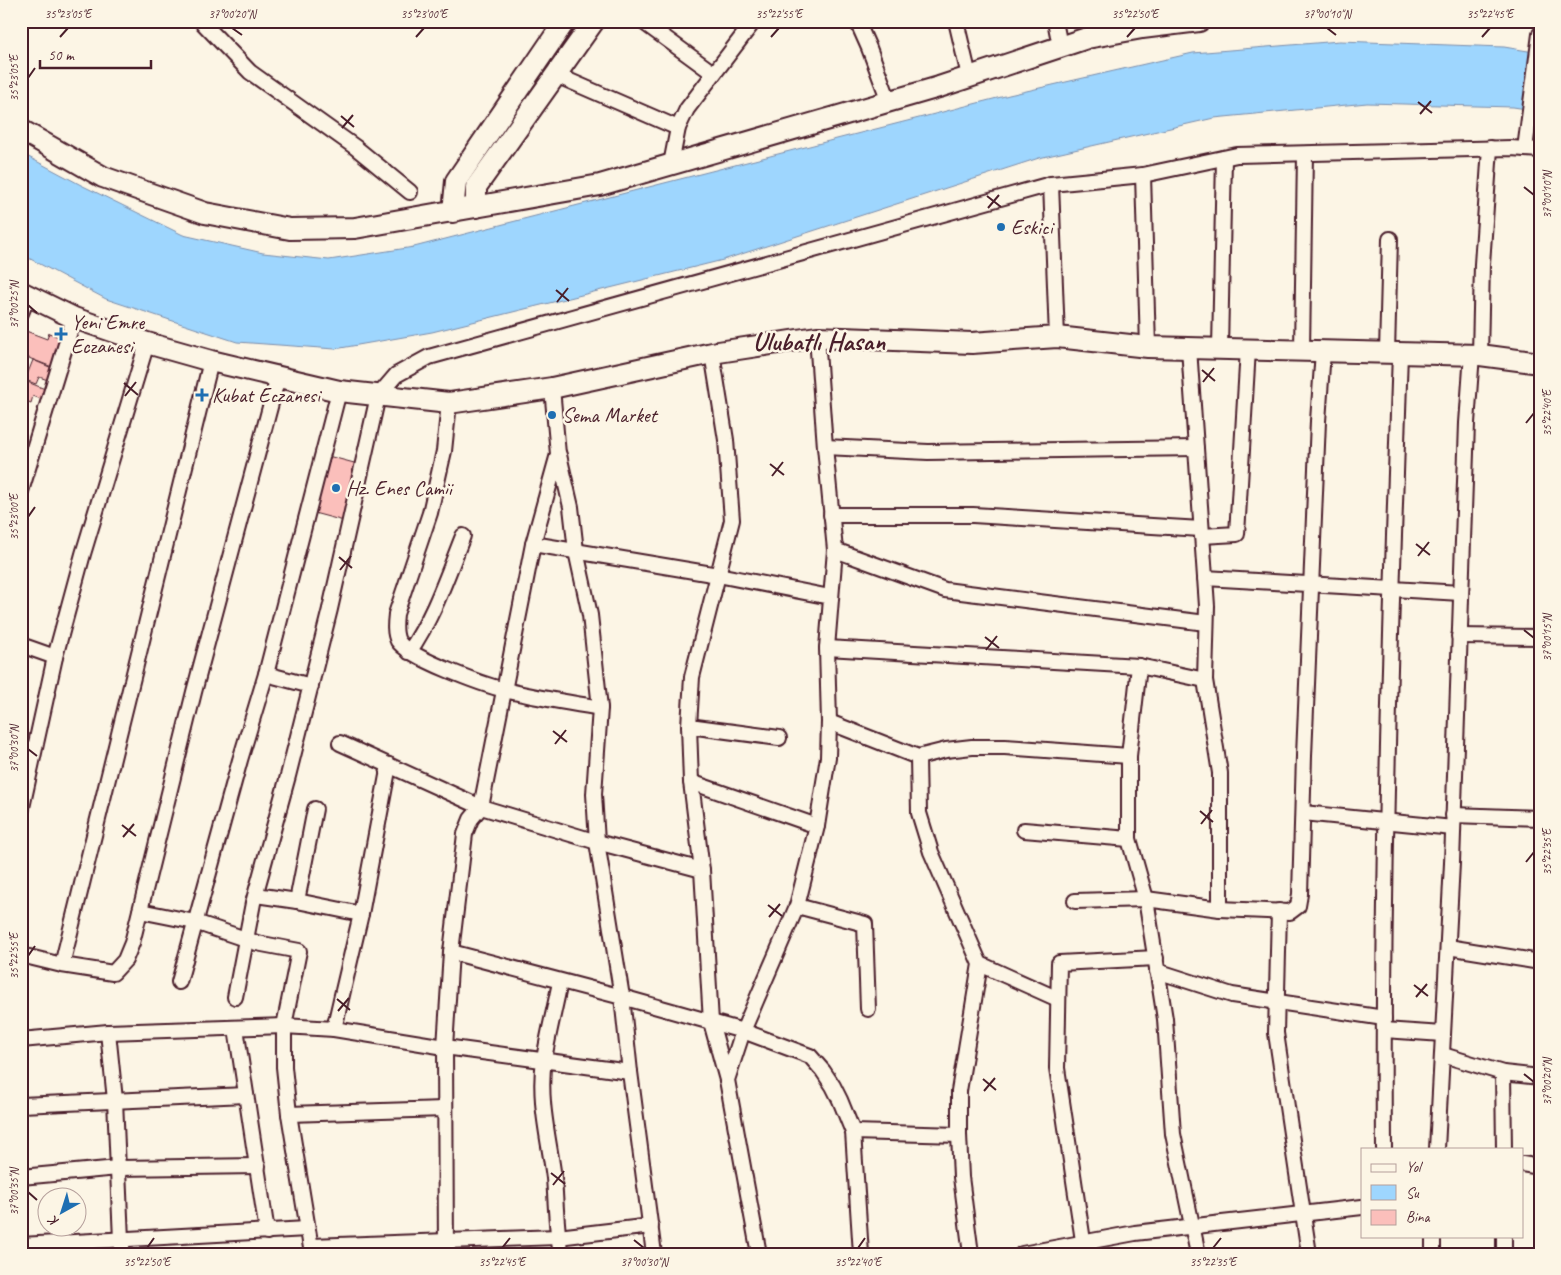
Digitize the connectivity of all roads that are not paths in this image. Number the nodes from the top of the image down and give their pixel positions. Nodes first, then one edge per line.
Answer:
1 (201, 21) edge
2 (565, 21) edge
3 (594, 21) edge
4 (642, 21) edge
5 (754, 21) edge
6 (857, 21) edge
7 (956, 21) edge
8 (1055, 21) edge
9 (1199, 21) edge
10 (1150, 24) edge
11 (1540, 34) edge
12 (1060, 46) junction
13 (713, 73) junction
14 (556, 75) junction
15 (969, 76) junction
16 (889, 101) junction
17 (678, 128) junction
18 (21, 130) edge
19 (1490, 148) junction
20 (1525, 149) junction
21 (1540, 150) edge
22 (1305, 154) junction
23 (1224, 158) junction
24 (671, 164) junction
25 (1143, 175) junction
26 (1051, 184) junction
27 (410, 192) dead end
28 (476, 207) junction
29 (453, 212) junction
30 (1390, 239) dead end
31 (24, 300) edge
32 (74, 318) junction
33 (817, 337) junction
34 (1057, 337) junction
35 (147, 343) junction
36 (1148, 347) junction
37 (1189, 348) junction
38 (1220, 348) junction
39 (1248, 349) junction
40 (1302, 350) junction
41 (1324, 351) junction
42 (1394, 352) junction
43 (712, 353) junction
44 (1476, 354) junction
45 (210, 360) junction
46 (1540, 363) edge
47 (278, 377) junction
48 (552, 388) junction
49 (339, 391) junction
50 (378, 396) junction
51 (449, 402) junction
52 (825, 447) junction
53 (1196, 448) junction
54 (558, 454) junction
55 (21, 491) edge
56 (831, 515) junction
57 (1202, 532) junction
58 (463, 536) dead end
59 (533, 544) junction
60 (835, 550) junction
61 (576, 551) junction
62 (718, 576) junction
63 (1205, 578) junction
64 (1312, 584) junction
65 (1392, 589) junction
66 (1461, 593) junction
67 (830, 597) junction
68 (1206, 623) junction
69 (1459, 636) junction
70 (1540, 637) edge
71 (21, 645) edge
72 (827, 648) junction
73 (409, 652) junction
74 (55, 657) junction
75 (1139, 666) junction
76 (266, 674) junction
77 (1205, 680) junction
78 (311, 686) junction
79 (504, 690) junction
80 (600, 708) junction
81 (829, 722) junction
82 (689, 726) junction
83 (778, 738) dead end
84 (340, 743) dead end
85 (1129, 756) junction
86 (918, 757) junction
87 (389, 766) junction
88 (691, 782) junction
89 (481, 807) junction
90 (315, 809) dead end
91 (21, 812) edge
92 (1303, 813) junction
93 (1540, 818) edge
94 (1453, 821) junction
95 (1387, 823) junction
96 (817, 826) junction
97 (1024, 830) dead end
98 (1129, 839) junction
99 (597, 842) junction
100 (702, 870) junction
101 (256, 895) junction
102 (1146, 899) junction
103 (297, 901) junction
104 (1075, 901) dead end
105 (797, 906) junction
106 (1220, 909) junction
107 (140, 911) junction
108 (1279, 911) junction
109 (361, 914) junction
110 (195, 922) junction
111 (246, 939) junction
112 (1448, 947) junction
113 (451, 952) junction
114 (21, 955) edge
115 (1540, 962) edge
116 (980, 964) junction
117 (1156, 964) junction
118 (62, 965) junction
119 (179, 982) dead end
120 (560, 982) junction
121 (235, 997) dead end
122 (622, 997) junction
123 (1058, 999) junction
124 (1276, 1002) junction
125 (868, 1009) dead end
126 (711, 1022) junction
127 (1384, 1024) junction
128 (284, 1026) junction
129 (236, 1028) junction
130 (334, 1029) junction
131 (743, 1031) junction
132 (108, 1032) junction
133 (1443, 1034) junction
134 (21, 1040) edge
135 (445, 1047) junction
136 (1443, 1056) junction
137 (544, 1061) junction
138 (630, 1072) junction
139 (1503, 1073) junction
140 (1540, 1077) edge
141 (726, 1080) junction
142 (246, 1095) junction
143 (115, 1100) junction
144 (21, 1105) edge
145 (444, 1109) junction
146 (289, 1114) junction
147 (853, 1132) junction
148 (959, 1135) junction
149 (1384, 1148) edge
150 (1437, 1148) edge
151 (1504, 1148) edge
152 (1524, 1164) edge
153 (258, 1166) junction
154 (118, 1168) junction
155 (1540, 1168) edge
156 (21, 1177) edge
157 (1361, 1206) edge
158 (1303, 1214) junction
159 (651, 1226) junction
160 (1194, 1227) junction
161 (306, 1229) junction
162 (267, 1232) junction
163 (558, 1237) junction
164 (1433, 1238) edge
165 (1504, 1238) edge
166 (21, 1245) edge
167 (122, 1247) edge
168 (68, 1248) edge
169 (446, 1248) edge
170 (1084, 1248) edge
171 (311, 1250) edge
172 (561, 1254) edge
173 (654, 1254) edge
174 (759, 1254) edge
175 (861, 1254) edge
176 (971, 1254) edge
177 (1022, 1254) edge
178 (1198, 1254) edge
179 (1309, 1254) edge
180 (1433, 1254) edge
181 (1504, 1254) edge

1 - 27 street
2 - 29 main road
3 - 14 main road
4 - 13 street
5 - 13 street
6 - 16 street
7 - 15 street
8 - 12 street
9 - 10 main road
10 - 12 main road
11 - 20 street
12 - 15 main road
13 - 17 street
14 - 17 street
14 - 28 main road
15 - 16 main road
16 - 24 main road
17 - 24 street
18 - 29 main road
19 - 20 street
19 - 22 street
19 - 44 street
20 - 21 street
22 - 23 street
22 - 40 street
23 - 25 street
23 - 38 street
24 - 28 main road
25 - 26 street
25 - 36 street
26 - 34 street
26 - 50 street
28 - 29 main road
30 - 42 street
31 - 32 main road
32 - 35 main road
32 - 55 street
33 - 34 main road
33 - 43 main road
33 - 52 street
34 - 36 main road
35 - 45 main road
35 - 74 street
36 - 37 main road
37 - 38 main road
37 - 53 street
38 - 39 main road
39 - 40 main road
39 - 57 street
40 - 41 main road
41 - 42 main road
41 - 64 street
42 - 44 main road
42 - 65 street
43 - 48 main road
43 - 62 street
44 - 46 main road
44 - 66 street
45 - 47 main road
45 - 118 street
47 - 49 main road
47 - 107 street
48 - 51 main road
48 - 54 street
49 - 50 main road
49 - 76 street
50 - 51 main road
50 - 78 street
51 - 73 street
52 - 53 street
52 - 56 street
53 - 57 street
54 - 59 street
54 - 61 street
56 - 57 street
56 - 60 street
57 - 63 street
58 - 73 street
59 - 61 street
59 - 79 street
60 - 67 street
60 - 68 street
61 - 62 street
61 - 80 street
62 - 67 street
62 - 82 street
63 - 64 street
63 - 68 street
64 - 65 street
64 - 92 street
65 - 66 street
65 - 95 street
66 - 69 street
67 - 72 street
68 - 77 street
69 - 70 street
69 - 94 street
71 - 74 street
72 - 75 street
72 - 81 street
73 - 79 street
74 - 91 street
75 - 77 street
75 - 85 street
76 - 78 street
76 - 110 street
77 - 106 street
78 - 101 street
79 - 80 street
79 - 89 street
80 - 99 street
81 - 86 street
81 - 96 street
82 - 83 street
82 - 88 street
84 - 87 street
85 - 86 street
85 - 98 street
86 - 116 street
87 - 89 street
87 - 109 street
88 - 96 street
88 - 100 street
89 - 99 street
89 - 113 street
90 - 103 street
92 - 95 street
92 - 108 street
93 - 94 street
94 - 95 street
94 - 112 street
95 - 127 street
96 - 105 street
97 - 98 street
98 - 102 street
99 - 100 street
99 - 122 street
100 - 126 street
101 - 103 street
101 - 111 street
102 - 104 street
102 - 106 street
102 - 117 street
103 - 109 street
105 - 125 street
105 - 131 street
106 - 108 street
107 - 110 street
107 - 118 street
108 - 124 street
109 - 130 street
110 - 111 street
110 - 119 street
111 - 121 street
111 - 128 street
112 - 115 street
112 - 133 street
113 - 120 street
113 - 135 street
114 - 118 street
116 - 123 street
116 - 148 street
117 - 123 street
117 - 124 street
117 - 160 street
120 - 122 street
120 - 137 street
122 - 126 street
122 - 138 street
123 - 170 street
124 - 127 street
124 - 158 street
126 - 131 street
126 - 141 street
127 - 133 street
127 - 149 street
128 - 129 street
128 - 130 street
128 - 146 street
129 - 132 street
129 - 142 street
130 - 135 street
131 - 141 street
131 - 147 street
132 - 134 street
132 - 143 street
133 - 136 street
135 - 137 street
135 - 145 street
136 - 139 street
136 - 150 street
137 - 138 street
137 - 163 street
138 - 159 street
139 - 140 street
139 - 151 street
141 - 174 street
142 - 143 street
142 - 153 street
143 - 144 street
143 - 154 street
145 - 146 street
145 - 169 street
146 - 161 street
147 - 148 street
147 - 175 street
148 - 176 street
152 - 155 street
153 - 154 street
153 - 162 street
154 - 156 street
154 - 167 street
157 - 158 street
158 - 160 street
158 - 179 street
159 - 163 street
159 - 173 street
160 - 170 street
160 - 178 street
161 - 162 street
161 - 171 street
162 - 167 street
163 - 169 street
163 - 172 street
164 - 180 street
165 - 181 street
166 - 168 street
167 - 168 street
169 - 171 street
170 - 177 street

